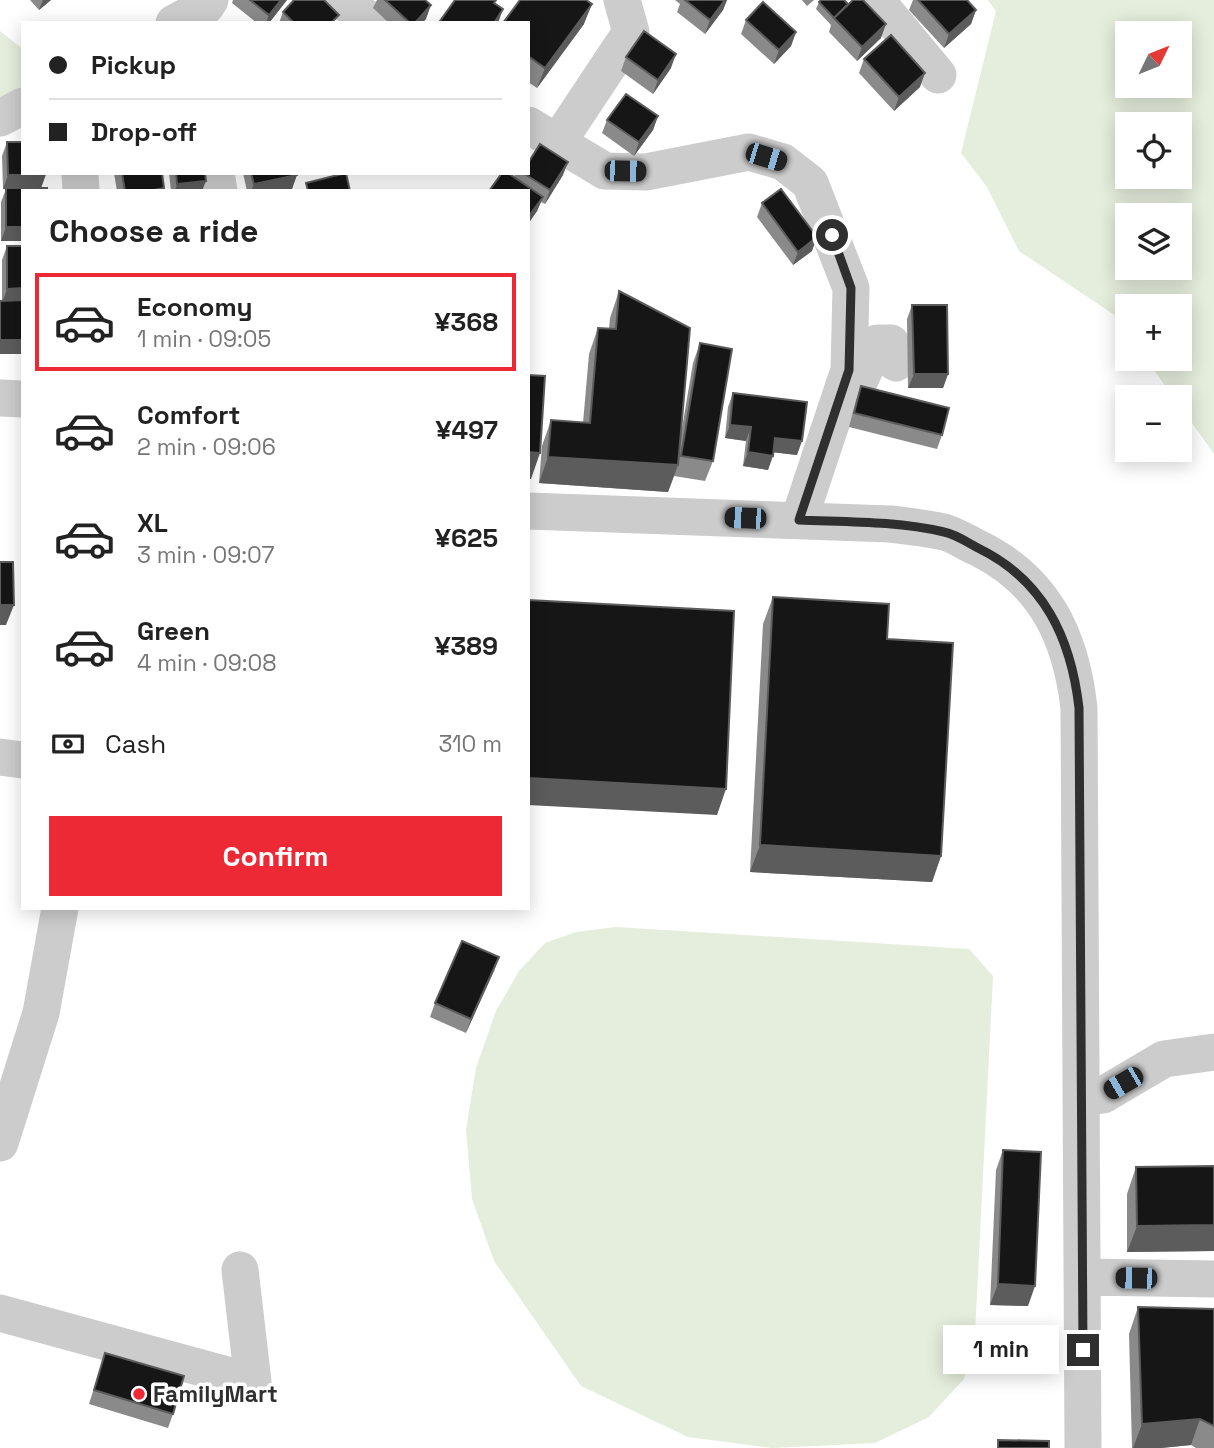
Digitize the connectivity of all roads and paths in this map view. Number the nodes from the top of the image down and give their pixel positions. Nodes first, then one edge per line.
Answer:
1 (341, 0) edge
2 (622, 0) edge
3 (876, 0) edge
4 (206, 9) edge
5 (179, 21) edge
6 (371, 21) edge
7 (938, 75) dead end
8 (21, 107) edge
9 (0, 118) edge
10 (543, 133) edge
11 (897, 363) dead end
12 (846, 378) junction
13 (0, 398) edge
14 (21, 400) edge
15 (530, 511) edge
16 (799, 520) junction
17 (0, 757) edge
18 (21, 760) edge
19 (60, 910) edge
20 (1214, 1052) edge
21 (1082, 1098) junction
22 (0, 1143) edge
23 (240, 1270) dead end
24 (1084, 1277) junction
25 (1214, 1279) edge
26 (0, 1313) edge
27 (1083, 1448) edge

1 - 6 street
2 - 10 street
3 - 7 street
4 - 5 street
8 - 9 street
10 - 12 street
11 - 12 street
12 - 16 street
13 - 14 street
15 - 16 street
16 - 21 street
17 - 18 street
19 - 22 street
20 - 21 street
21 - 24 street
23 - 26 street
24 - 25 street
24 - 27 street

